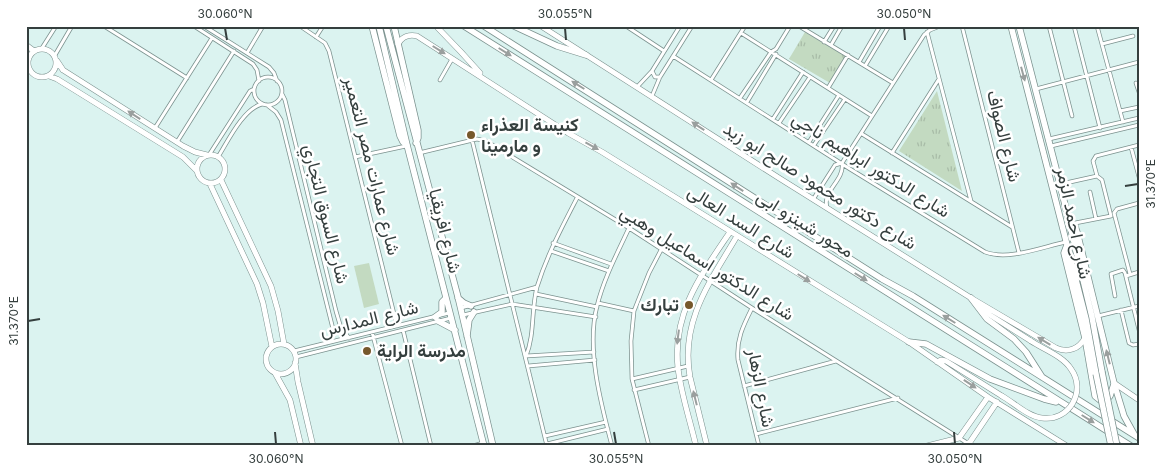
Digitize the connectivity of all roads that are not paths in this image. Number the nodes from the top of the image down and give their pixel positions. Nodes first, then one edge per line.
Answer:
1 (56, 26) edge
2 (72, 26) edge
3 (104, 26) edge
4 (194, 26) edge
5 (204, 26) edge
6 (264, 26) edge
7 (300, 26) edge
8 (323, 26) edge
9 (372, 26) edge
10 (379, 26) edge
11 (386, 26) edge
12 (394, 26) edge
13 (436, 26) edge
14 (464, 26) edge
15 (484, 26) edge
16 (514, 26) edge
17 (541, 26) edge
18 (626, 26) edge
19 (680, 26) edge
20 (692, 26) edge
21 (745, 26) edge
22 (790, 26) edge
23 (799, 26) edge
24 (834, 26) edge
25 (842, 26) edge
26 (880, 26) edge
27 (890, 26) edge
28 (940, 26) edge
29 (962, 26) edge
30 (1011, 26) edge
31 (1019, 26) edge
32 (1049, 26) edge
33 (1074, 26) edge
34 (1097, 26) edge
35 (927, 32) junction
36 (741, 33) junction
37 (1133, 36) dead end
38 (316, 37) junction
39 (212, 38) junction
40 (824, 42) junction
41 (398, 44) junction
42 (1102, 44) junction
43 (831, 45) junction
44 (26, 46) edge
45 (42, 48) junction
46 (776, 49) junction
47 (34, 51) junction
48 (234, 51) junction
49 (664, 51) junction
50 (771, 52) junction
51 (247, 53) junction
52 (586, 55) junction
53 (776, 55) junction
54 (673, 56) junction
55 (848, 56) junction
56 (56, 58) junction
57 (452, 59) junction
58 (859, 62) junction
59 (1139, 62) edge
60 (27, 64) edge
61 (864, 66) junction
62 (1109, 70) junction
63 (652, 71) junction
64 (803, 72) junction
65 (49, 76) junction
66 (660, 76) junction
67 (1087, 76) junction
68 (482, 77) junction
69 (810, 77) junction
70 (187, 78) junction
71 (939, 78) junction
72 (259, 80) junction
73 (440, 80) dead end
74 (710, 80) junction
75 (277, 81) junction
76 (1063, 82) junction
77 (893, 83) junction
78 (1136, 83) dead end
79 (637, 87) junction
80 (254, 88) junction
81 (828, 88) junction
82 (1035, 90) junction
83 (1139, 92) edge
84 (282, 94) junction
85 (839, 95) junction
86 (652, 96) junction
87 (740, 98) junction
88 (845, 99) junction
89 (747, 102) junction
90 (262, 104) junction
91 (268, 105) junction
92 (1139, 107) edge
93 (1120, 111) junction
94 (872, 116) junction
95 (1072, 116) dead end
96 (1139, 118) edge
97 (773, 119) junction
98 (1123, 122) junction
99 (779, 123) junction
100 (1139, 125) edge
101 (819, 126) junction
102 (155, 128) junction
103 (1100, 128) junction
104 (825, 129) junction
105 (862, 134) junction
106 (1070, 135) junction
107 (472, 140) junction
108 (1072, 141) junction
109 (177, 142) junction
110 (809, 142) junction
111 (416, 143) junction
112 (1049, 143) junction
113 (407, 145) junction
114 (814, 145) junction
115 (1139, 145) edge
116 (1132, 147) junction
117 (419, 153) junction
118 (892, 153) junction
119 (208, 155) junction
120 (218, 157) junction
121 (356, 157) junction
122 (842, 163) junction
123 (197, 171) junction
124 (1096, 176) junction
125 (1139, 176) edge
126 (221, 180) junction
127 (210, 184) junction
128 (1060, 184) junction
129 (1090, 192) dead end
130 (577, 198) junction
131 (814, 198) junction
132 (971, 202) junction
133 (1139, 203) edge
134 (828, 207) junction
135 (1113, 216) junction
136 (1096, 219) junction
137 (1070, 224) junction
138 (630, 228) junction
139 (1012, 228) junction
140 (730, 232) junction
141 (737, 236) junction
142 (554, 243) junction
143 (1067, 243) junction
144 (661, 250) junction
145 (551, 251) junction
146 (1019, 253) junction
147 (611, 264) junction
148 (609, 271) junction
149 (1139, 272) edge
150 (701, 275) junction
151 (1128, 275) junction
152 (710, 281) junction
153 (538, 287) junction
154 (536, 294) junction
155 (509, 295) junction
156 (1115, 296) dead end
157 (458, 297) junction
158 (446, 298) junction
159 (974, 299) junction
160 (512, 304) junction
161 (598, 305) junction
162 (471, 306) junction
163 (1139, 306) edge
164 (534, 307) junction
165 (1133, 307) junction
166 (752, 308) junction
167 (1121, 310) junction
168 (634, 311) junction
169 (461, 312) junction
170 (474, 312) junction
171 (451, 315) junction
172 (1098, 316) junction
173 (596, 317) junction
174 (437, 319) junction
175 (340, 325) junction
176 (332, 326) junction
177 (399, 326) junction
178 (403, 330) junction
179 (455, 330) junction
180 (1139, 330) edge
181 (372, 332) junction
182 (374, 337) junction
183 (348, 338) junction
184 (467, 338) junction
185 (1085, 338) junction
186 (909, 342) junction
187 (327, 343) junction
188 (284, 344) junction
189 (1139, 344) edge
190 (272, 347) junction
191 (594, 352) junction
192 (526, 356) junction
193 (295, 357) junction
194 (595, 360) junction
195 (836, 360) junction
196 (937, 362) junction
197 (528, 366) junction
198 (688, 366) junction
199 (678, 368) junction
200 (275, 373) junction
201 (1099, 373) junction
202 (690, 377) junction
203 (1044, 378) junction
204 (632, 379) junction
205 (680, 379) junction
206 (1114, 384) junction
207 (744, 386) junction
208 (634, 390) junction
209 (988, 396) junction
210 (898, 398) junction
211 (1139, 400) edge
212 (997, 402) junction
213 (1060, 402) junction
214 (606, 422) junction
215 (608, 429) junction
216 (756, 434) junction
217 (545, 436) junction
218 (1137, 437) edge
219 (959, 438) junction
220 (484, 444) edge
221 (547, 445) edge
222 (968, 445) edge
223 (301, 446) edge
224 (313, 446) edge
225 (402, 446) edge
226 (431, 446) edge
227 (473, 446) edge
228 (493, 446) edge
229 (612, 446) edge
230 (649, 446) edge
231 (696, 446) edge
232 (707, 446) edge
233 (759, 446) edge
234 (927, 446) edge
235 (1067, 446) edge
236 (1111, 446) edge
237 (1117, 446) edge
238 (1131, 446) edge

1 - 45 street
2 - 56 street
3 - 70 street
4 - 39 street
5 - 51 street
6 - 51 street
7 - 38 street, شارع عمارات مصر التعمير
8 - 38 street
9 - 113 main road, شارع افريقيا
10 - 113 main road
11 - 111 main road
12 - 41 main road, شارع افريقيا
13 - 68 street
14 -> 213 main road, محور شينزو ابى
203 -> 15 main road, محور شينزو ابى
16 - 52 main road
17 - 52 street, شارع دكتور محمود صالح ابو زيد
18 - 49 street
19 - 49 street
20 - 54 street
21 - 36 street
22 - 46 street
23 - 40 street
24 - 40 street
25 - 43 street
26 - 58 street
27 - 61 street
28 - 35 street
29 - 139 street, شارع الصواف
30 -> 143 main road, شارع احمد الزمر
31 - 82 main road, شارع احمد الزمر
32 - 76 street
33 - 67 street
34 - 42 street
35 - 71 street
35 - 77 street
36 - 50 street
36 - 74 street
37 - 42 street
38 - 121 street, شارع عمارات مصر التعمير
39 - 48 street
39 - 70 street
40 - 43 street
41 -> 57 street, شارع السد العالى
41 - 111 main road, شارع افريقيا
42 - 62 street
43 - 55 street
44 - 47 street
45 - 47 street
45 - 56 street
46 - 50 street
46 - 53 street
47 - 60 street
48 - 72 street
48 - 109 street
49 - 63 street
50 - 53 street
50 - 87 street
51 - 75 street
52 - 79 street, شارع دكتور محمود صالح ابو زيد
53 - 64 street
53 - 89 street
54 - 66 street
54 - 74 street, شارع الدكتور ابراهيم ناجي
55 - 58 street
55 - 81 street
56 - 65 street
102 -> 56 street
57 - 68 street, شارع السد العالى
57 - 73 street
58 - 61 street
59 - 62 street
60 - 65 street
61 - 77 street
62 - 67 street
62 - 93 street
63 - 66 street
63 - 79 street
64 - 69 street
64 - 97 street
65 - 123 street
66 - 86 street
67 - 76 street
67 - 103 street
68 -> 140 street, شارع السد العالى
69 - 81 street
69 - 99 street
70 - 102 street
71 - 118 street
71 - 132 street
72 - 75 street
72 - 80 street
74 - 87 street, شارع الدكتور ابراهيم ناجي
75 - 84 street
76 - 82 street
76 - 95 street
77 - 94 street
78 - 83 street
79 - 86 street, شارع دكتور محمود صالح ابو زيد
80 - 90 street
80 - 119 street
81 - 85 street
82 - 112 main road, شارع احمد الزمر
84 - 91 street
84 - 175 street, شارع السوق التجاري
85 - 88 street
85 - 101 street
131 -> 86 street, شارع دكتور محمود صالح ابو زيد
87 - 89 street, شارع الدكتور ابراهيم ناجي
88 - 94 street
88 - 104 street
89 - 97 street, شارع الدكتور ابراهيم ناجي
90 - 91 street
90 - 120 street
91 - 176 street, شارع السوق التجاري
92 - 93 street
93 - 98 street
94 - 105 street
96 - 98 street
97 - 99 street, شارع الدكتور ابراهيم ناجي
98 - 103 street
99 - 110 street, شارع الدكتور ابراهيم ناجي
100 - 108 street
101 - 104 street
101 - 110 street
102 - 109 street
103 - 106 street
104 - 114 street
105 - 118 street
105 - 122 street
106 - 108 street
106 - 112 street
107 - 117 street
107 - 130 street, شارع الدكتور اسماعيل وهبي
107 - 155 street
108 - 112 street
109 - 119 street
110 - 114 street, شارع الدكتور ابراهيم ناجي
111 - 117 main road, شارع افريقيا
112 - 128 main road, شارع احمد الزمر
113 - 121 street
113 - 158 main road, شارع افريقيا
114 - 122 street, شارع الدكتور ابراهيم ناجي
115 - 116 street
116 - 124 street
116 - 125 street
117 - 157 main road, شارع افريقيا
118 - 132 street
119 - 120 street
119 - 123 street
120 - 126 street
121 - 177 street, شارع عمارات مصر التعمير
122 - 131 street
122 - 134 street
122 - 146 street, شارع الدكتور ابراهيم ناجي
123 - 127 street
124 - 128 street
124 - 135 street
126 - 127 street
126 - 188 street
127 - 190 street
128 - 137 main road, شارع احمد الزمر
129 - 136 street
130 - 138 street, شارع الدكتور اسماعيل وهبي
130 - 142 street
131 - 134 street, شارع دكتور محمود صالح ابو زيد
132 - 139 street
133 - 135 street
134 - 159 street, شارع دكتور محمود صالح ابو زيد
135 - 136 street
135 - 151 street
136 - 137 street
137 - 172 main road, شارع احمد الزمر
137 - 201 main road
138 - 144 street, شارع الدكتور اسماعيل وهبي
138 - 147 street
139 - 146 street, شارع الصواف
140 - 141 street, شارع السد العالى
140 - 150 street
141 - 152 street
141 -> 186 street, شارع السد العالى
142 - 145 street
142 - 147 street
143 - 146 street, شارع الدكتور ابراهيم ناجي
143 - 185 main road, شارع احمد الزمر
143 - 201 main road
144 - 150 street, شارع الدكتور اسماعيل وهبي
144 - 168 street
145 - 148 street
145 - 153 street
147 - 148 street
148 - 161 street
149 - 151 street
150 - 152 street, شارع الدكتور اسماعيل وهبي
150 -> 199 street
151 - 156 street
151 - 165 street
152 - 166 street, شارع الدكتور اسماعيل وهبي
152 - 198 street
153 - 154 street
153 - 155 street
154 - 161 street
154 - 164 street
155 - 160 street
155 - 162 street
157 - 162 main road
157 - 169 main road, شارع افريقيا
158 - 171 main road, شارع افريقيا
158 - 174 main road
185 -> 159 street, شارع دكتور محمود صالح ابو زيد
159 - 196 street, bridge
159 - 203 main road
160 - 164 street
160 - 170 street
160 - 192 street
161 - 168 street
161 - 173 street
162 - 169 street
163 - 165 street
164 - 173 street
164 - 192 street
165 - 167 street
165 - 180 street
166 - 195 street, شارع الدكتور اسماعيل وهبي
166 - 207 street, شارع الزهار
167 - 172 street
167 - 189 street
168 - 204 street
169 - 170 street
169 - 184 main road, شارع افريقيا
170 - 184 main road
171 - 174 street, شارع المدارس
171 - 179 main road, شارع افريقيا
206 -> 172 main road, شارع احمد الزمر
173 - 191 street
174 - 177 street, شارع المدارس
174 - 178 street, شارع المدارس
174 - 179 main road
175 - 176 street
175 - 183 street, شارع السوق التجاري
176 - 187 street
177 - 178 street, شارع عمارات مصر التعمير
177 - 181 street, شارع المدارس
178 - 182 street, شارع المدارس
178 - 226 street, شارع عمارات مصر التعمير
179 - 220 main road, شارع افريقيا
181 - 182 street
181 - 183 street, شارع المدارس
182 - 193 street, شارع المدارس
182 - 225 street
183 - 187 street, شارع المدارس
184 - 228 main road, شارع افريقيا
185 - 206 main road, شارع احمد الزمر
186 - 196 street, شارع السد العالى
186 - 213 main road
187 - 193 street, شارع المدارس
188 - 190 street
188 - 193 street
190 - 200 street
191 - 192 street
191 - 194 street
192 - 197 street
193 - 200 street
193 - 224 street
194 - 197 street
194 - 214 street
195 - 207 street
195 - 210 street, شارع الدكتور اسماعيل وهبي
196 -> 209 street, شارع السد العالى
197 - 217 street
198 - 199 street
198 - 202 street
199 - 204 street
199 - 205 street
200 - 223 street
201 - 236 main road, bridge
201 - 237 main road, bridge
202 - 205 street
232 -> 202 street
203 - 218 main road, محور شينزو ابى
204 - 208 street
205 - 208 street
205 - 231 street
206 - 211 street
206 - 218 main road, شارع احمد الزمر
207 - 216 street, شارع الزهار
208 - 230 street
209 - 212 street, شارع السد العالى
209 - 219 street
210 - 216 street
210 - 219 street, شارع الدكتور اسماعيل وهبي
212 - 222 street
212 - 235 street, شارع السد العالى
213 -> 238 main road, محور شينزو ابى
214 - 215 street
214 - 217 street
215 - 221 street
215 - 229 street
216 - 233 street, شارع الزهار
217 - 221 street
219 - 222 street, شارع الدكتور اسماعيل وهبي
219 - 234 street
220 - 227 street

